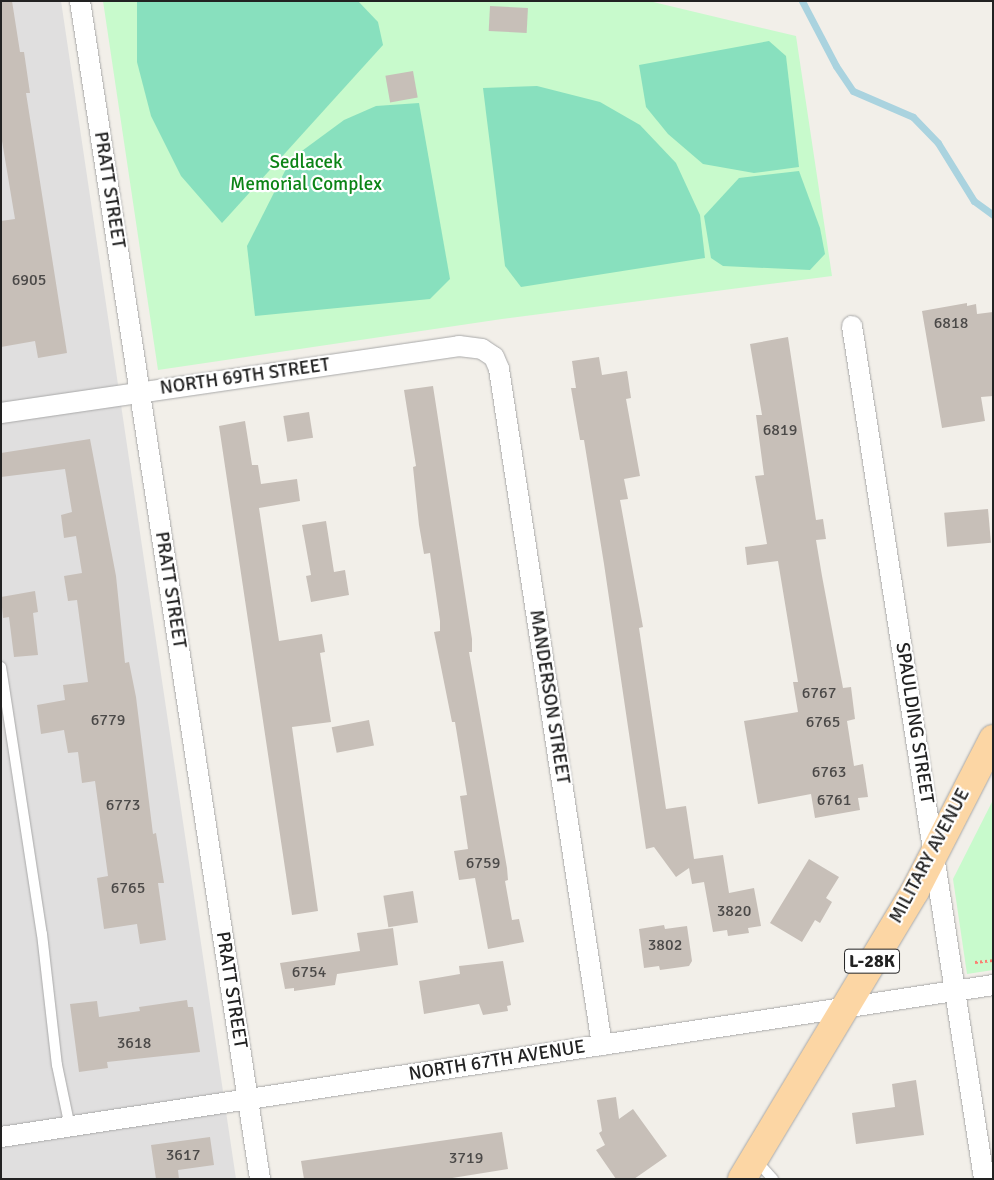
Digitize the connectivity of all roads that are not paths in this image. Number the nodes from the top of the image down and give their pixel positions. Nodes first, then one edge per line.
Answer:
1 (80, 1) edge
2 (852, 326) dead end
3 (489, 352) joint
4 (140, 392) junction
5 (1, 413) edge
6 (1, 667) edge
7 (993, 739) edge
8 (935, 848) junction
9 (993, 985) edge
10 (955, 991) junction
11 (842, 1011) junction
12 (602, 1045) junction
13 (248, 1100) junction
14 (70, 1127) junction
15 (1, 1137) edge
16 (749, 1168) edge
17 (260, 1179) edge
18 (773, 1179) edge
19 (984, 1179) edge

1 - 4 street, PRATT STREET
2 - 8 street, SPAULDING STREET
3 - 4 street, NORTH 69TH STREET
3 - 12 street, MANDERSON STREET
4 - 5 street, NORTH 69TH STREET
4 - 13 street, PRATT STREET
6 - 14 lane
7 - 8 main road, MILITARY AVENUE / L-28K
8 - 10 street, SPAULDING STREET
8 - 11 main road, MILITARY AVENUE / L-28K
9 - 10 street, NORTH 67TH AVENUE
10 - 11 street, NORTH 67TH AVENUE
10 - 19 street, SPAULDING STREET
11 - 12 street, NORTH 67TH AVENUE
11 - 16 main road, MILITARY AVENUE / L-28K
12 - 13 street, NORTH 67TH AVENUE
13 - 14 street, NORTH 67TH AVENUE
13 - 17 street, PRATT STREET
14 - 15 street, NORTH 67TH AVENUE
16 - 18 lane

